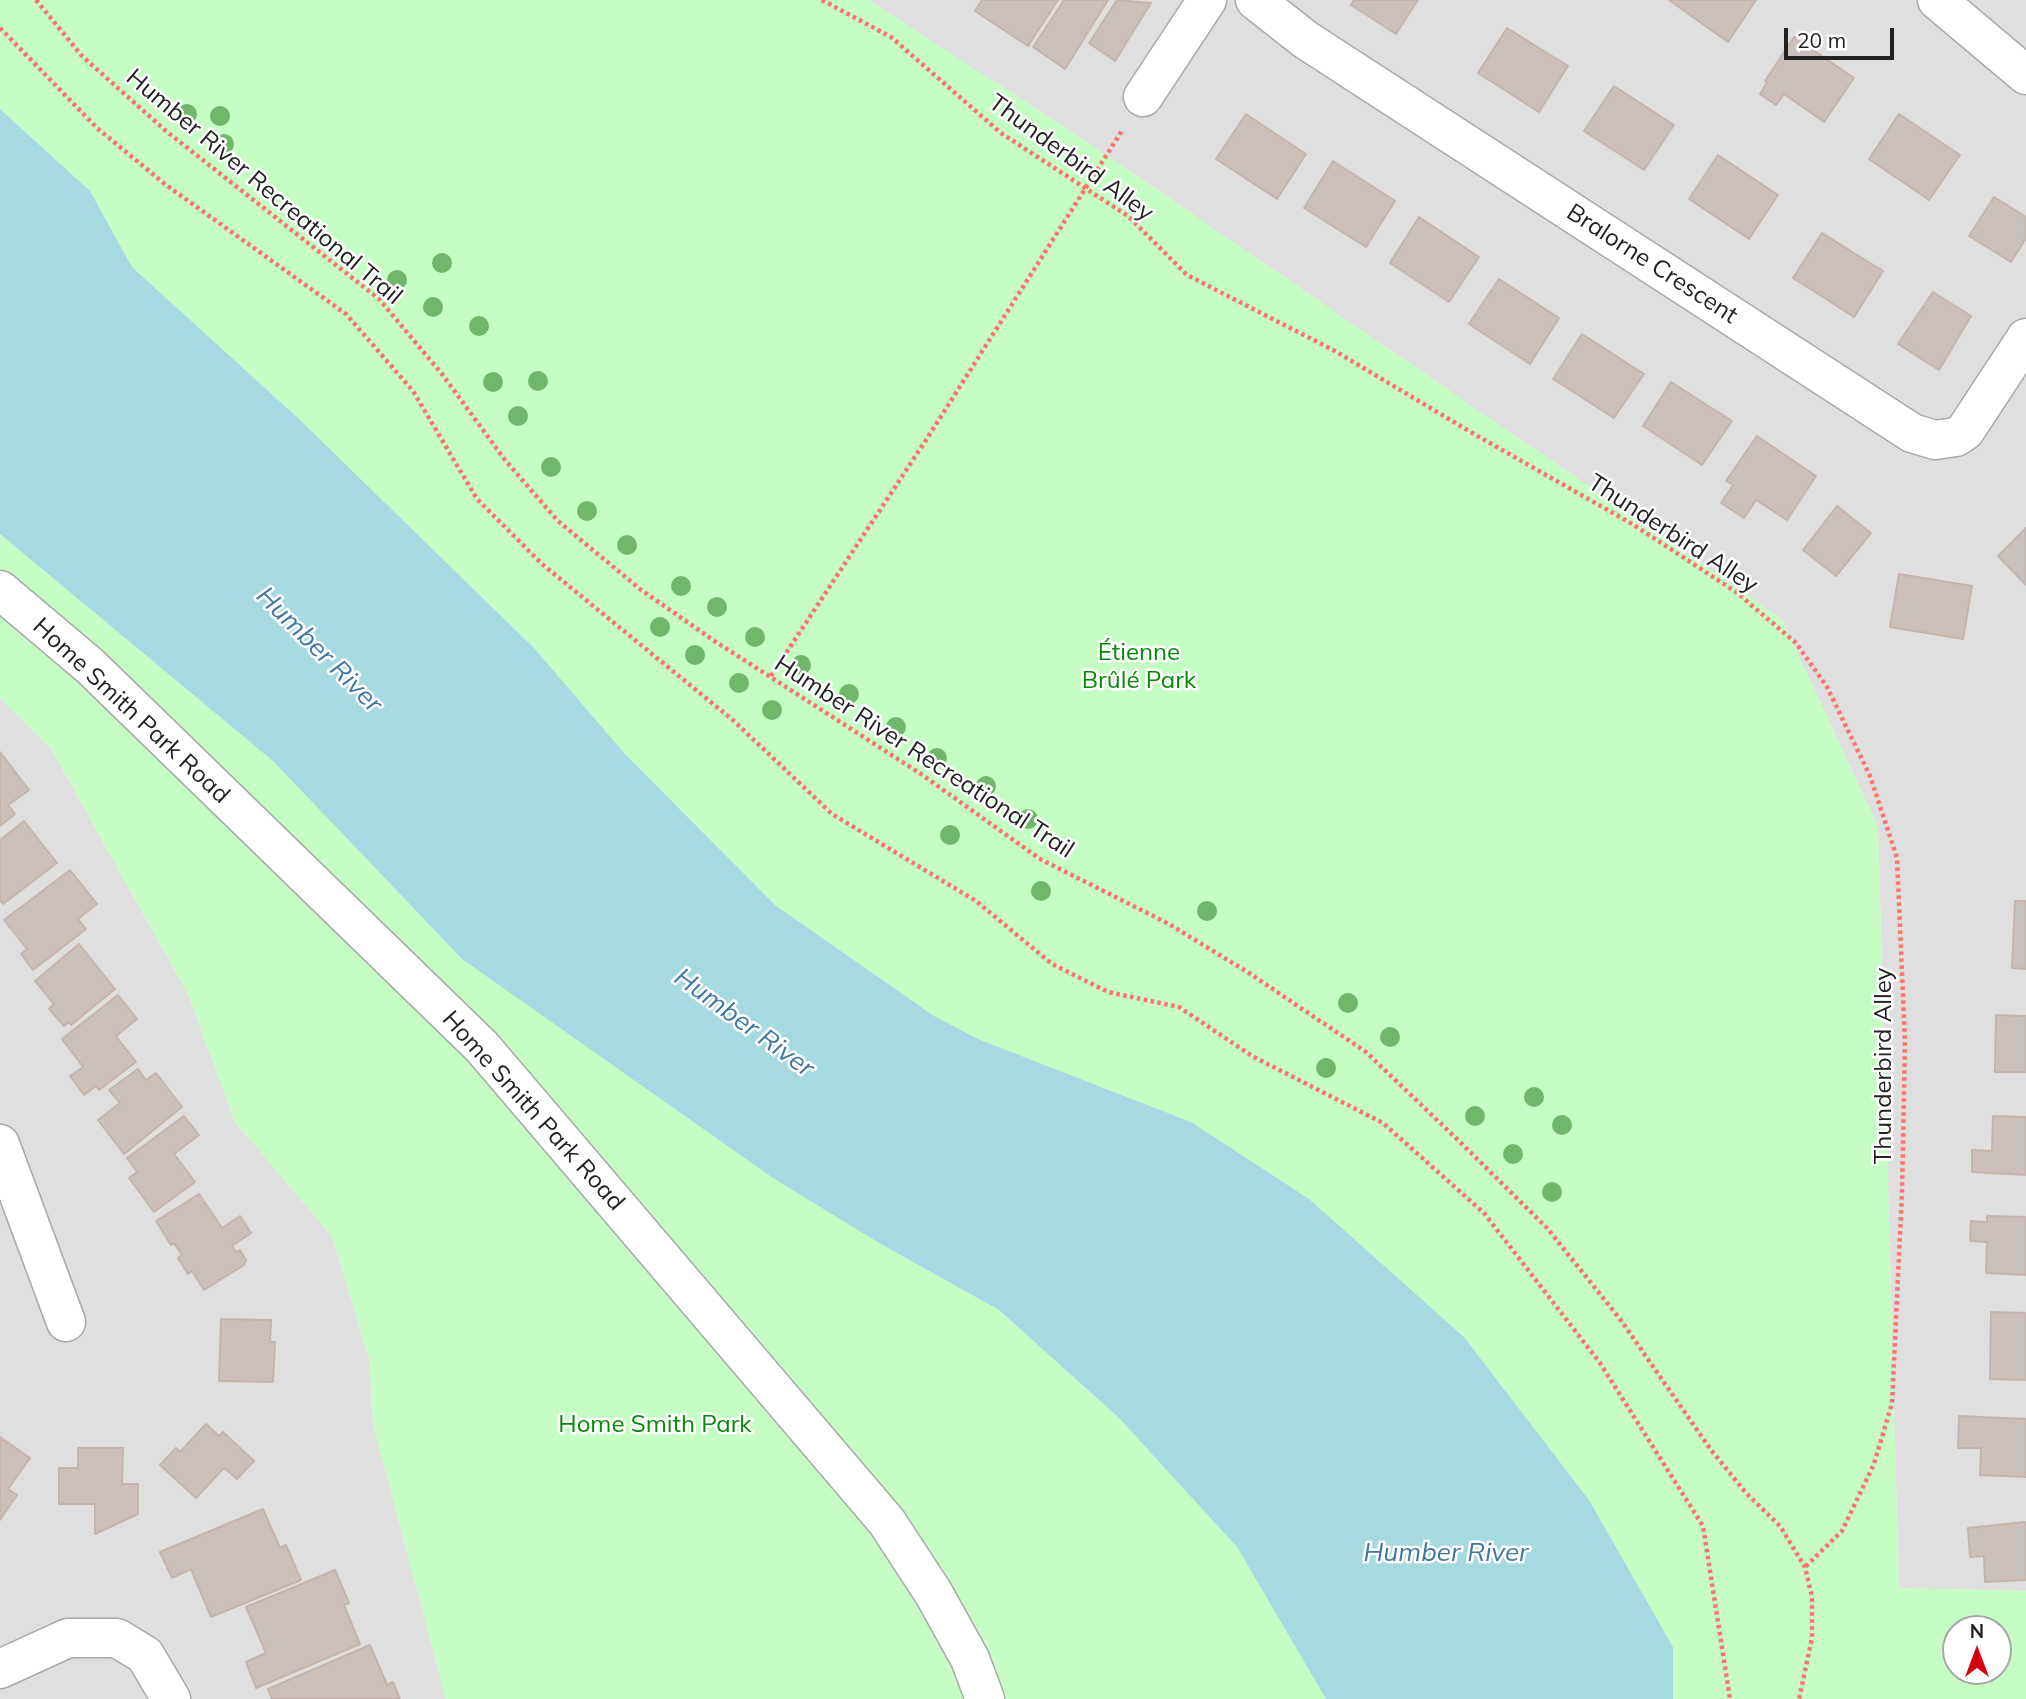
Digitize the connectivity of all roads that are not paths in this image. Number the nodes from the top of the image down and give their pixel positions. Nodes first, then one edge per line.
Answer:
1 (1207, 0) edge
2 (1255, 0) edge
3 (1937, 0) edge
4 (2022, 63) edge
5 (1143, 97) road end
6 (2026, 338) edge
7 (0, 590) edge
8 (2, 1155) edge
9 (66, 1322) dead end
10 (0, 1669) edge
11 (171, 1699) edge
12 (985, 1699) edge

1 - 5 street
2 - 6 street, Bralorne Crescent
3 - 4 street
7 - 12 street, Home Smith Park Road
8 - 9 street
10 - 11 street

